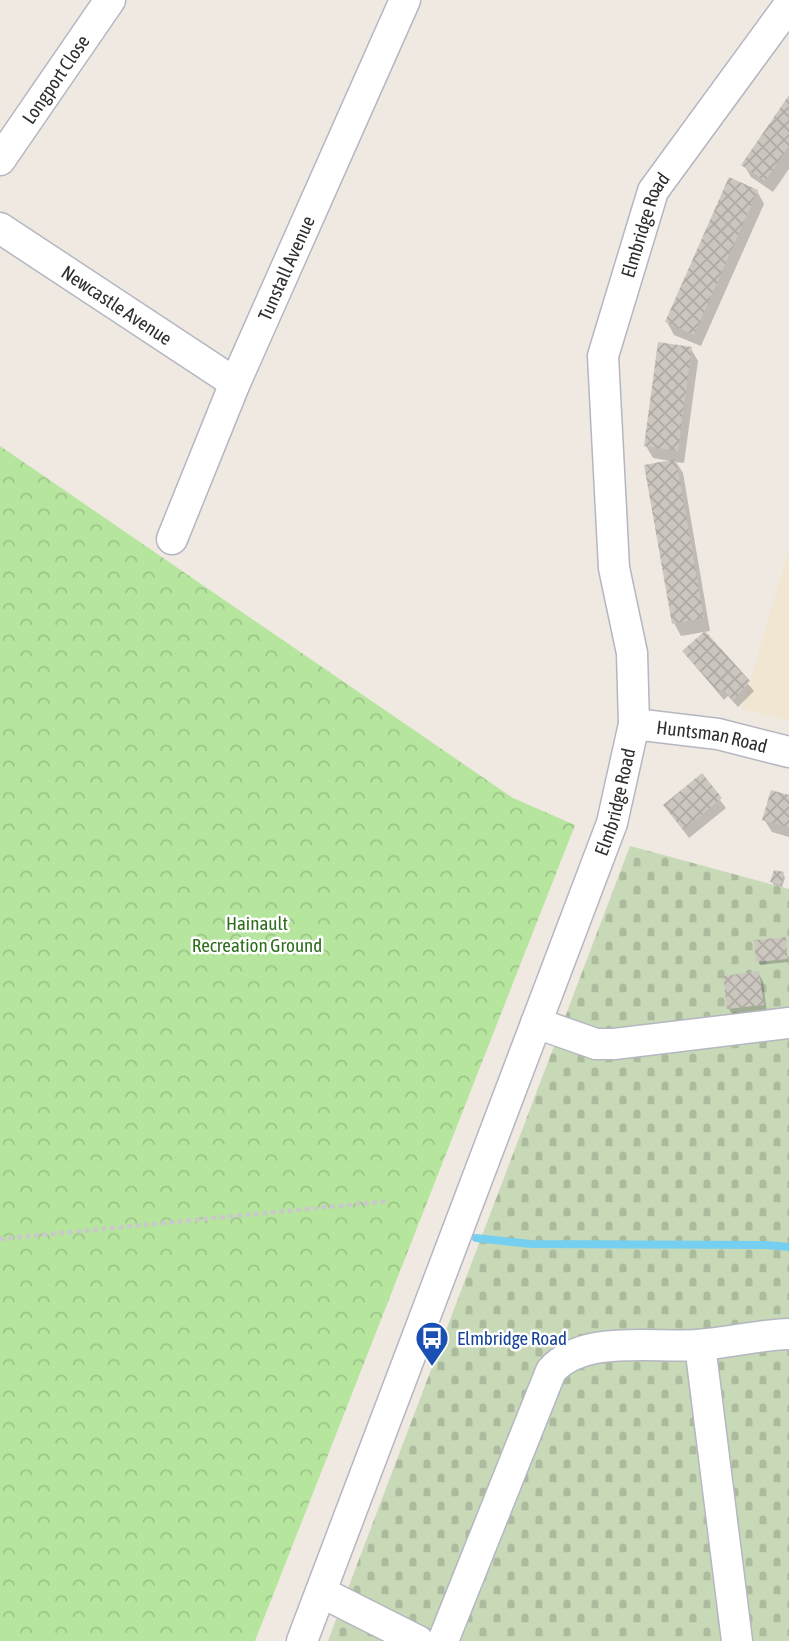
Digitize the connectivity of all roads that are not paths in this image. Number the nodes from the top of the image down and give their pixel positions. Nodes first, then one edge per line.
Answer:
1 (110, 0) edge
2 (405, 0) edge
3 (789, 5) edge
4 (0, 160) edge
5 (0, 228) edge
6 (235, 383) junction
7 (172, 539) dead end
8 (634, 724) junction
9 (789, 752) edge
10 (536, 1023) junction
11 (789, 1023) edge
12 (789, 1334) edge
13 (700, 1345) junction
14 (320, 1592) junction
15 (302, 1641) edge
16 (418, 1641) edge
17 (443, 1641) edge
18 (737, 1641) edge

1 - 4 street, Longport Close
2 - 6 street, Tunstall Avenue
3 - 8 street, Elmbridge Road
5 - 6 street, Newcastle Avenue
6 - 7 street, Tunstall Avenue
8 - 9 street, Huntsman Road
8 - 10 street, Elmbridge Road
10 - 11 street
10 - 14 street, Elmbridge Road
12 - 13 street
13 - 17 street
13 - 18 street
14 - 15 street, Elmbridge Road
14 - 16 street

